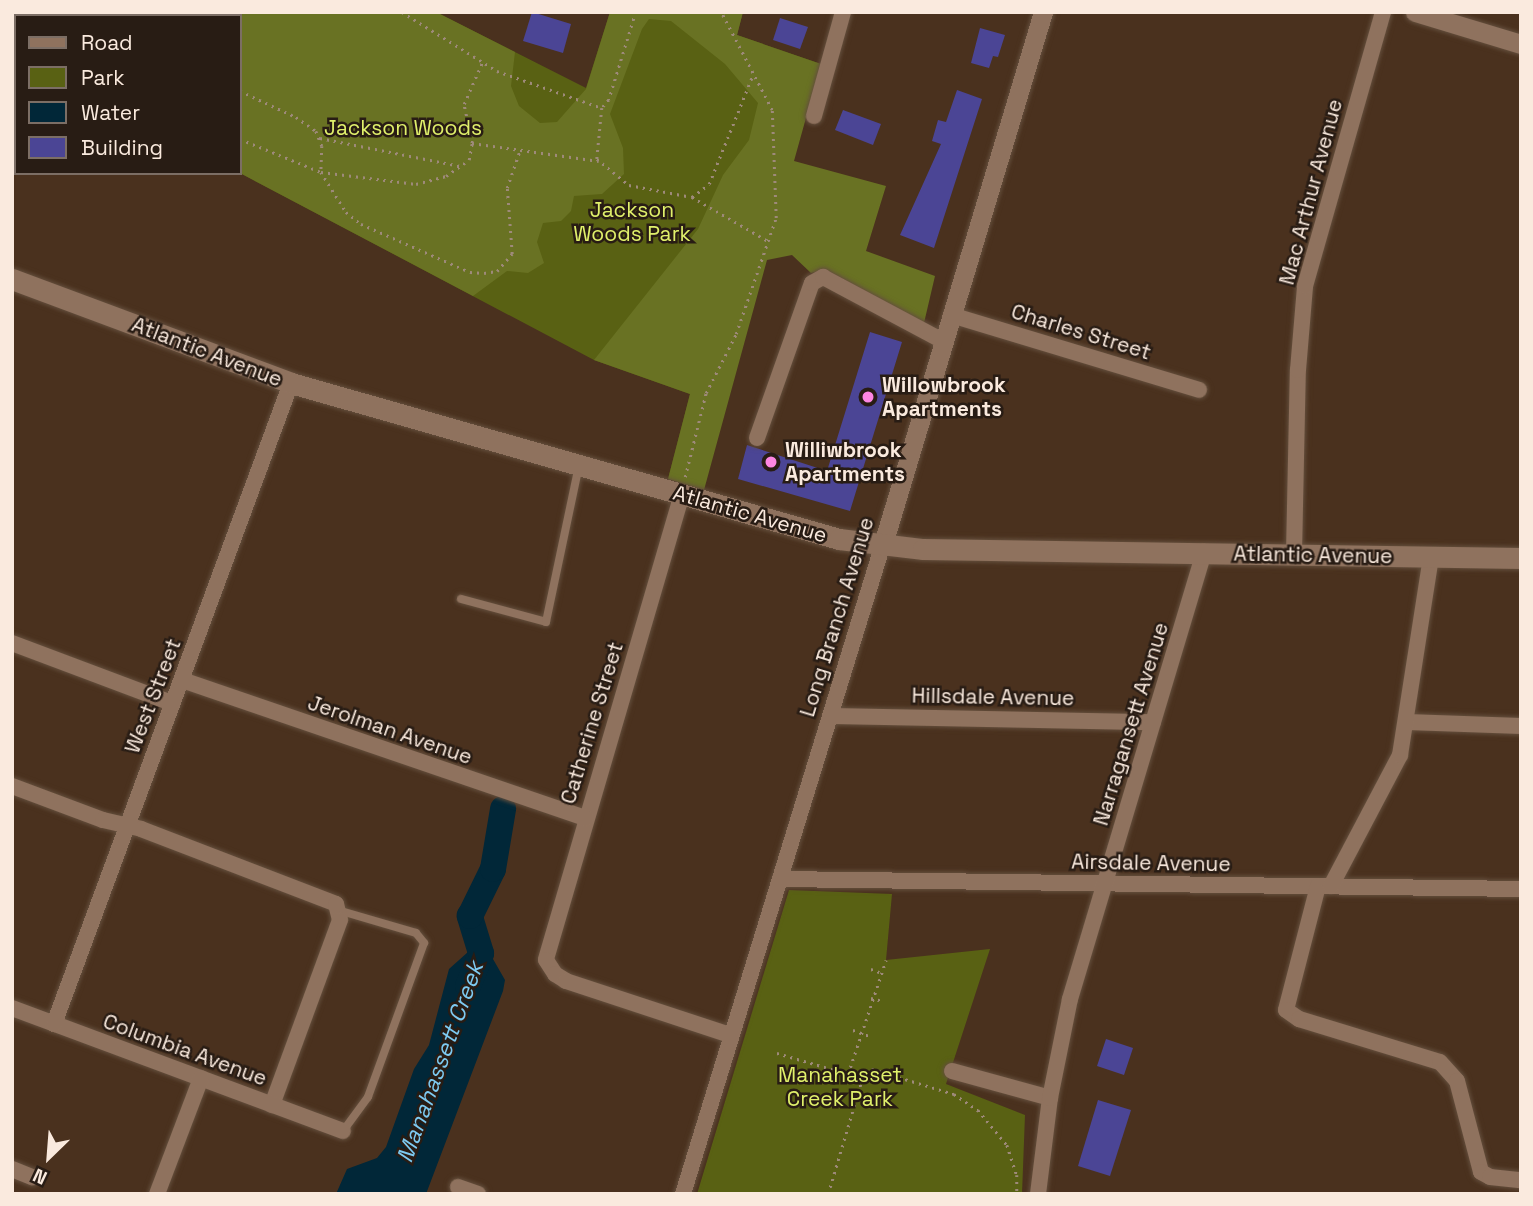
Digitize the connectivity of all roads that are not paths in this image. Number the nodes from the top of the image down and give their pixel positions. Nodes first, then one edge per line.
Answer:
1 (843, 12) edge
2 (1043, 12) edge
3 (1383, 12) edge
4 (1415, 12) edge
5 (1521, 44) edge
6 (814, 116) dead end
7 (12, 279) edge
8 (951, 315) junction
9 (943, 341) junction
10 (291, 383) junction
11 (1199, 390) dead end
12 (757, 438) dead end
13 (579, 466) junction
14 (682, 494) junction
15 (883, 544) junction
16 (1204, 552) junction
17 (1294, 554) junction
18 (1431, 557) junction
19 (1521, 558) edge
20 (461, 599) dead end
21 (12, 643) edge
22 (182, 680) junction
23 (172, 703) junction
24 (832, 716) junction
25 (1153, 722) junction
26 (1407, 722) junction
27 (1521, 726) edge
28 (12, 786) edge
29 (586, 818) junction
30 (126, 826) junction
31 (780, 879) junction
32 (1105, 883) junction
33 (1325, 886) junction
34 (1521, 889) edge
35 (341, 911) junction
36 (12, 1008) edge
37 (54, 1024) junction
38 (730, 1035) junction
39 (952, 1071) dead end
40 (201, 1078) junction
41 (1050, 1098) junction
42 (272, 1105) junction
43 (343, 1131) joint
44 (12, 1170) edge
45 (32, 1177) dead end
46 (1521, 1180) edge
47 (458, 1187) dead end
48 (157, 1194) edge
49 (478, 1194) edge
50 (683, 1194) edge
51 (1038, 1194) edge

1 - 6 street
2 - 8 street, Long Branch Avenue
3 - 17 street, Mac Arthur Avenue
4 - 5 street
7 - 10 main road, Atlantic Avenue
8 - 9 street, Long Branch Avenue
8 - 11 street, Charles Street
9 - 12 street
9 - 15 street, Long Branch Avenue
10 - 13 main road, Atlantic Avenue
10 - 22 street, West Street
13 - 14 main road, Atlantic Avenue
13 - 20 lane
14 - 15 main road, Atlantic Avenue
14 - 29 street, Catherine Street
15 - 16 main road, Atlantic Avenue
15 - 24 street, Long Branch Avenue
16 - 17 main road, Atlantic Avenue
16 - 25 street, Narragansett Avenue
17 - 18 main road, Atlantic Avenue
18 - 19 main road, Atlantic Avenue
18 - 26 street
21 - 23 street
22 - 23 street, West Street
22 - 29 street, Jerolman Avenue
23 - 30 street, West Street
24 - 25 street, Hillsdale Avenue
24 - 31 street, Long Branch Avenue
25 - 32 street, Narragansett Avenue
26 - 27 street
26 - 33 street
28 - 30 street
29 - 38 street, Catherine Street
30 - 35 street
30 - 37 street, West Street
31 - 32 street, Airsdale Avenue
31 - 38 street, Long Branch Avenue
32 - 33 street, Airsdale Avenue
32 - 41 street, Narragansett Avenue
33 - 34 street, Airsdale Avenue
33 - 46 street
35 - 42 street
35 - 43 lane
36 - 37 street, Columbia Avenue
37 - 40 street, Columbia Avenue
38 - 50 street, Long Branch Avenue
39 - 41 street
40 - 42 street, Columbia Avenue
40 - 48 street
41 - 51 street, Narragansett Avenue
42 - 43 street, Columbia Avenue
44 - 45 street
47 - 49 street

